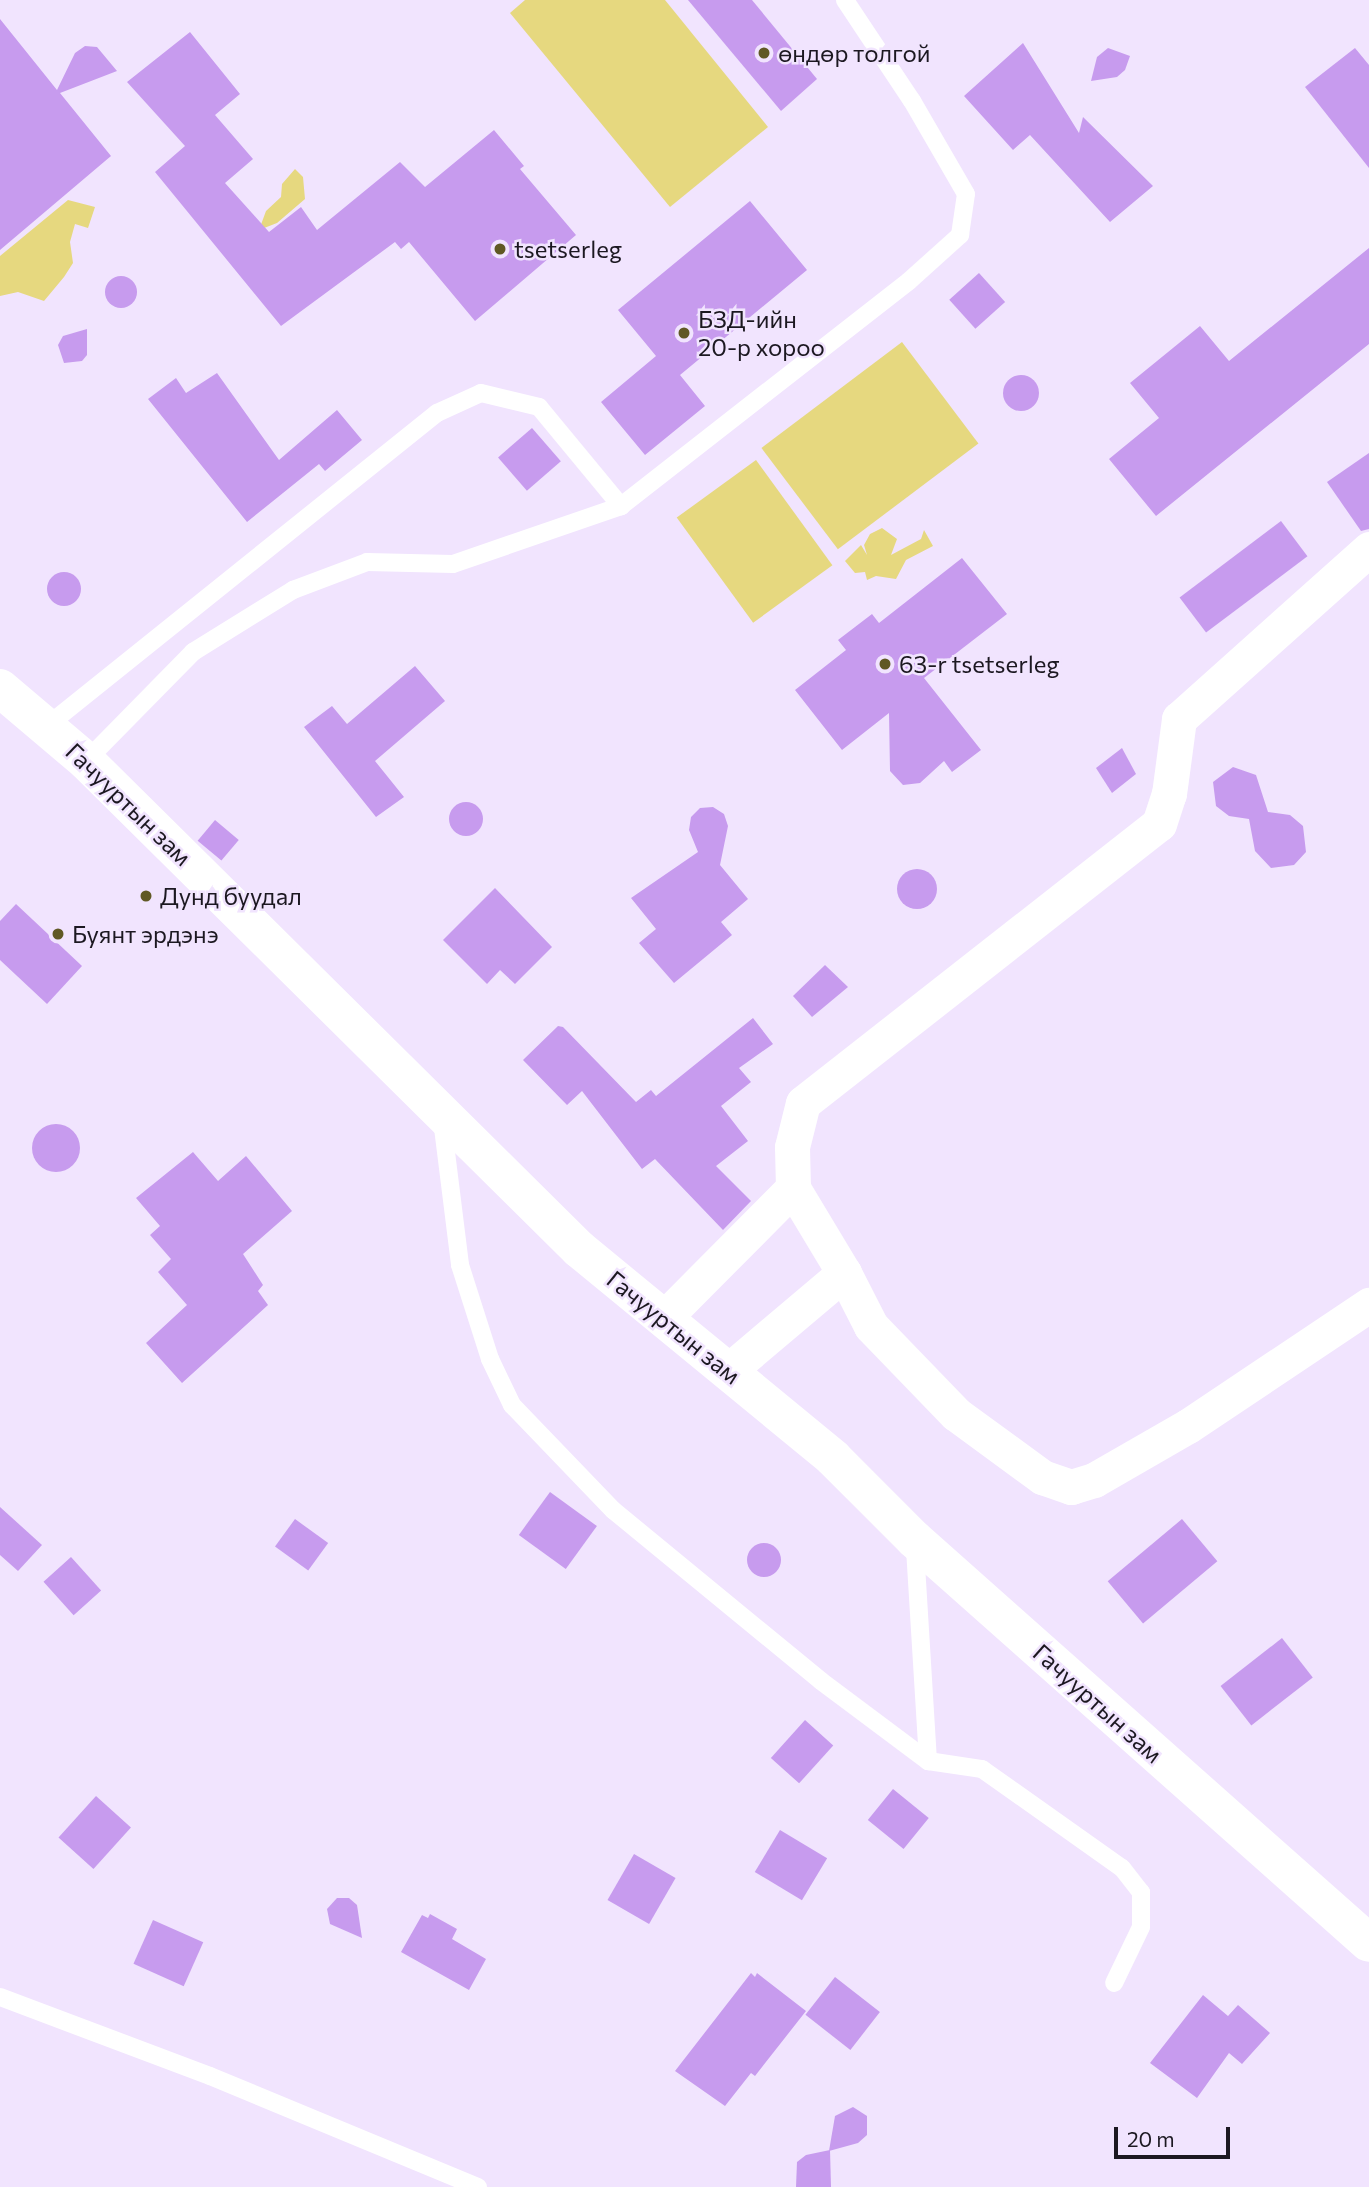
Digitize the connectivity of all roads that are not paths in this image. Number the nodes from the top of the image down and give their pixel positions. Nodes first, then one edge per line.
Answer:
1 (845, 0) edge
2 (621, 506) junction
3 (1369, 548) edge
4 (0, 688) edge
5 (47, 726) junction
6 (86, 761) junction
7 (441, 1113) junction
8 (793, 1188) junction
9 (844, 1273) junction
10 (1369, 1305) edge
11 (663, 1319) junction
12 (728, 1371) junction
13 (914, 1539) junction
14 (928, 1761) junction
15 (1369, 1943) edge
16 (1114, 1983) dead end
17 (0, 1997) edge
18 (478, 2187) edge

1 - 2 lane
2 - 5 lane
2 - 6 lane
3 - 8 street
4 - 5 main road, Гачууртын зам
5 - 6 main road, Гачууртын зам
6 - 7 main road, Гачууртын зам
7 - 11 main road, Гачууртын зам
7 - 14 lane
8 - 9 street
8 - 11 street
9 - 10 street
9 - 12 street
11 - 12 main road, Гачууртын зам
12 - 13 main road, Гачууртын зам
13 - 14 lane
13 - 15 main road, Гачууртын зам
14 - 16 lane
17 - 18 lane

